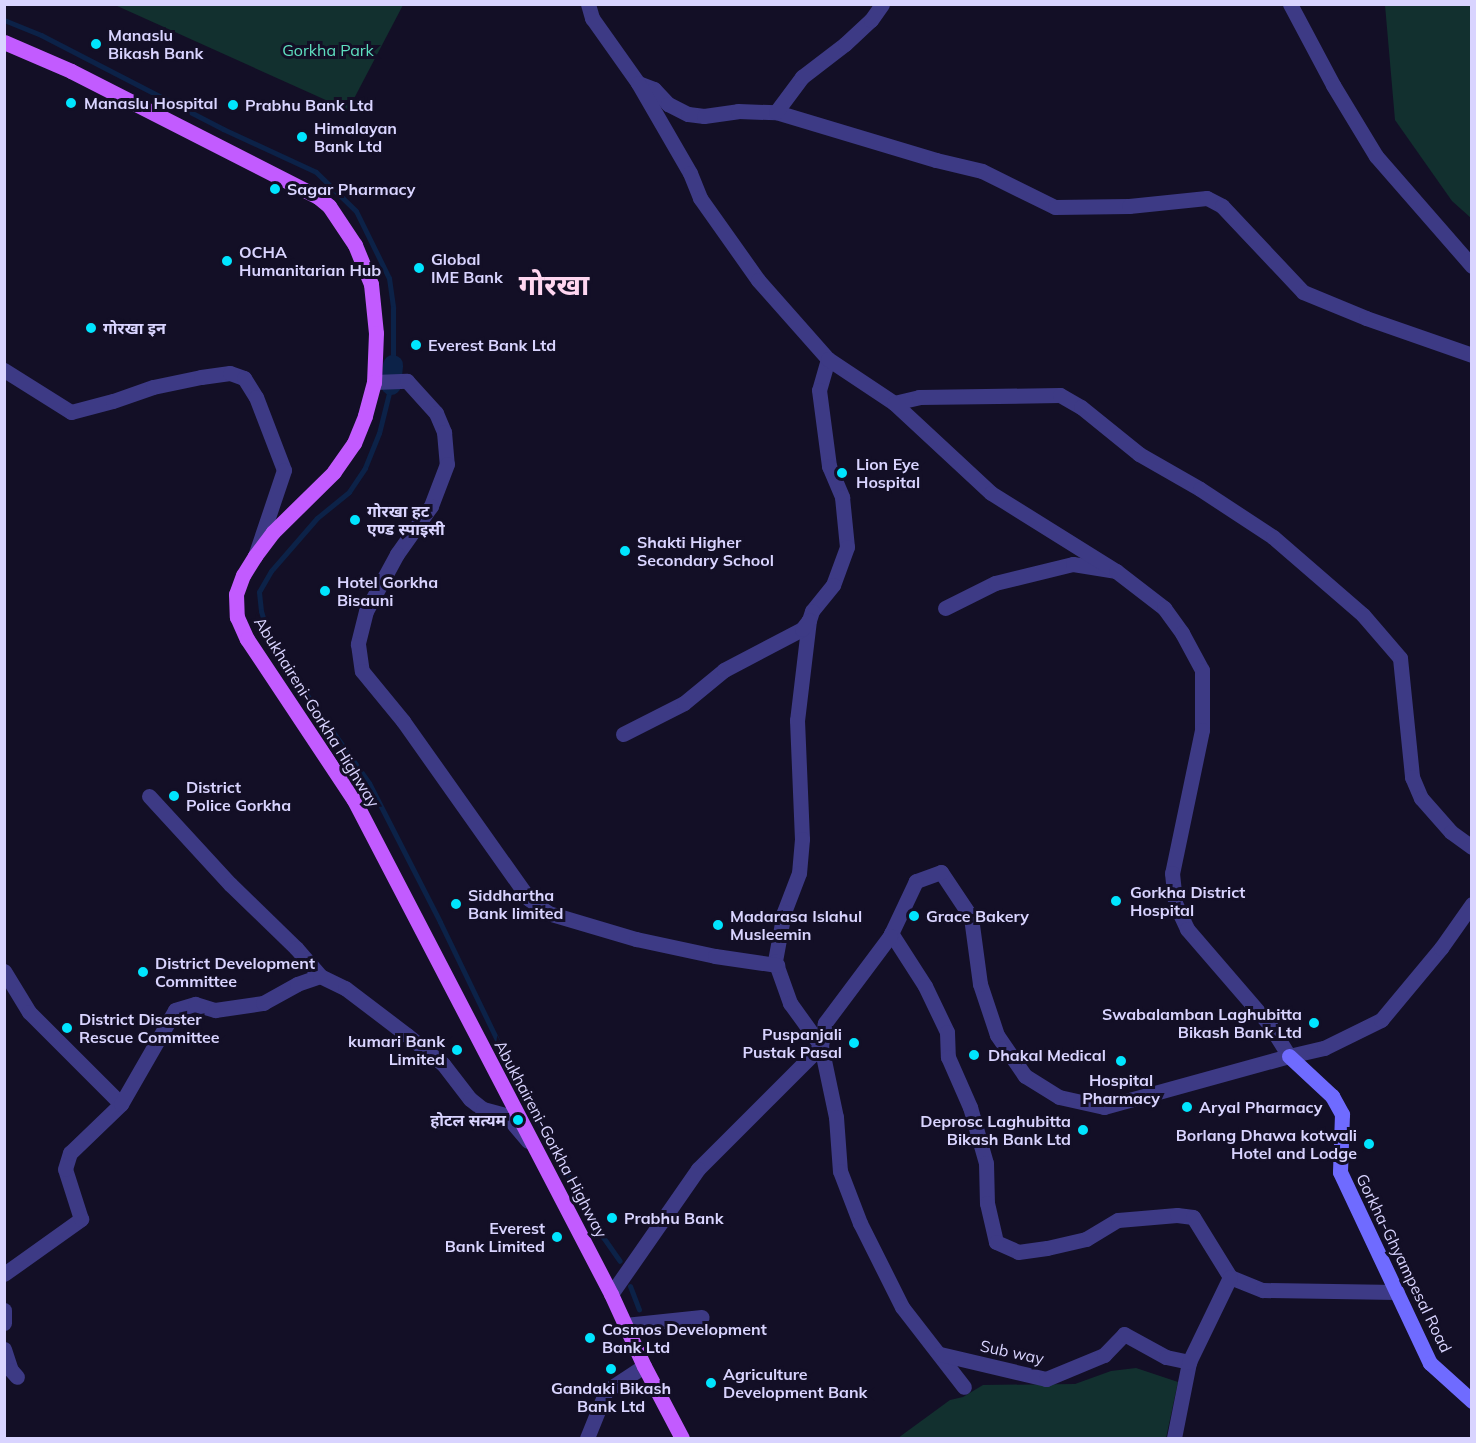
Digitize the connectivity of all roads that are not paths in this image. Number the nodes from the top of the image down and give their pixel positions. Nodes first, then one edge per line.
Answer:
1 (588, 4) edge
2 (882, 4) edge
3 (1290, 4) edge
4 (4, 42) edge
5 (638, 83) junction
6 (776, 112) junction
7 (1472, 266) edge
8 (1472, 354) edge
9 (828, 359) junction
10 (4, 370) edge
11 (374, 382) junction
12 (894, 403) junction
13 (255, 556) junction
14 (1116, 571) junction
15 (945, 609) dead end
16 (809, 621) junction
17 (623, 734) dead end
18 (149, 796) dead end
19 (1472, 847) edge
20 (1472, 904) edge
21 (891, 933) junction
22 (777, 965) junction
23 (4, 971) edge
24 (320, 976) junction
25 (821, 1046) junction
26 (1289, 1056) junction
27 (121, 1104) junction
28 (536, 1150) junction
29 (4, 1274) edge
30 (1230, 1277) junction
31 (1397, 1292) junction
32 (611, 1294) junction
33 (4, 1310) edge
34 (702, 1317) dead end
35 (4, 1323) edge
36 (625, 1325) junction
37 (4, 1349) edge
38 (940, 1354) junction
39 (1189, 1362) junction
40 (644, 1366) junction
41 (17, 1377) dead end
42 (964, 1387) dead end
43 (1472, 1401) edge
44 (587, 1438) edge
45 (682, 1438) edge
46 (1174, 1438) edge

1 - 5 street, Gorkha-Ghyampesal Road
2 - 6 street
3 - 7 street
4 - 11 main road, Abukhaireni-Gorkha Highway
5 - 6 street
5 - 9 street, Gorkha-Ghyampesal Road
6 - 8 street
9 - 12 street, Gorkha-Ghyampesal Road
9 - 16 street
10 - 13 street
11 - 13 main road, Abukhaireni-Gorkha Highway
11 - 22 street
12 - 14 street, Gorkha-Ghyampesal Road
12 - 19 street
13 - 28 main road, Abukhaireni-Gorkha Highway
14 - 15 street
14 - 26 street, Gorkha-Ghyampesal Road
16 - 17 street
16 - 22 street
18 - 24 street
20 - 26 street
21 - 25 street
21 - 26 street
21 - 30 street
22 - 25 street
23 - 27 street
24 - 27 street
24 - 28 street
25 - 32 street
25 - 38 street
26 - 31 main road, Gorkha-Ghyampesal Road
27 - 29 street
28 - 32 main road, Abukhaireni-Gorkha Highway
30 - 31 street
30 - 39 street
31 - 43 main road, Gorkha-Ghyampesal Road
32 - 36 main road, Abukhaireni-Gorkha Highway
33 - 35 street
34 - 36 street
36 - 40 main road, Abukhaireni-Gorkha Highway
37 - 41 street
38 - 39 street, Sub way
38 - 42 street
39 - 46 street
40 - 44 street
40 - 45 main road, Abukhaireni-Gorkha Highway

